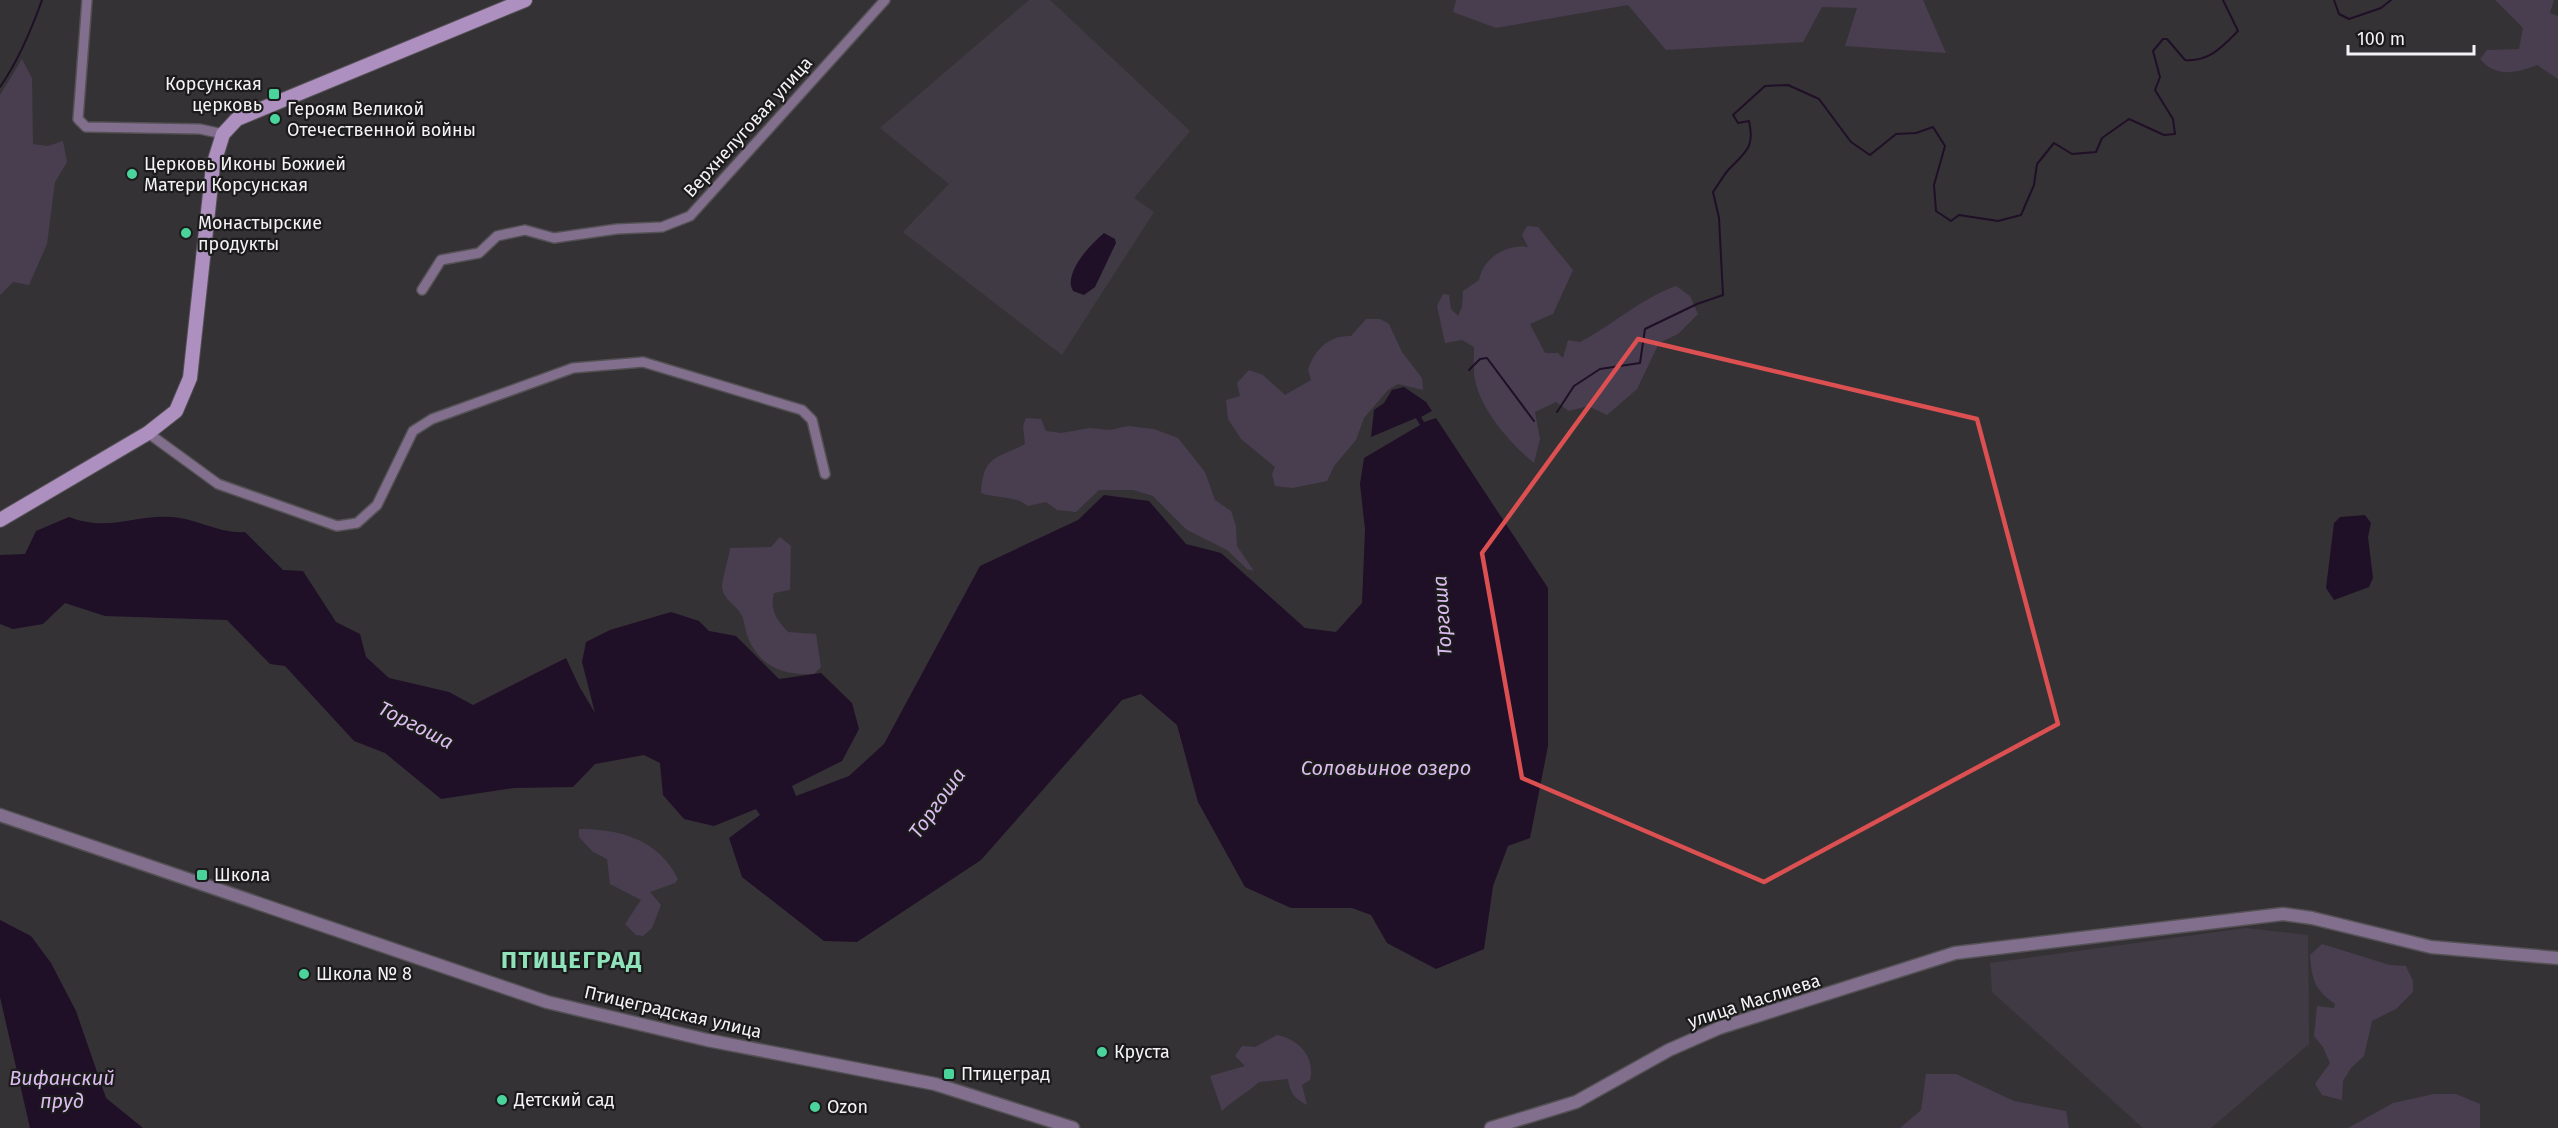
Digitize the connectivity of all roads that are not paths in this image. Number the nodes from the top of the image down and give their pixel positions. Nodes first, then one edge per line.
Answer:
1 (87, 0) edge
2 (525, 0) edge
3 (885, 0) edge
4 (223, 134) junction
5 (422, 290) dead end
6 (148, 433) junction
7 (825, 474) dead end
8 (0, 519) edge
9 (0, 815) edge
10 (2558, 958) edge
11 (1073, 1128) edge
12 (1491, 1128) edge

1 - 4 street
2 - 4 main road
3 - 5 street, Верхнелуговая улица
4 - 6 main road
6 - 7 street
6 - 8 main road
9 - 11 street, Птицеградская улица
10 - 12 street, улица Маслиева

